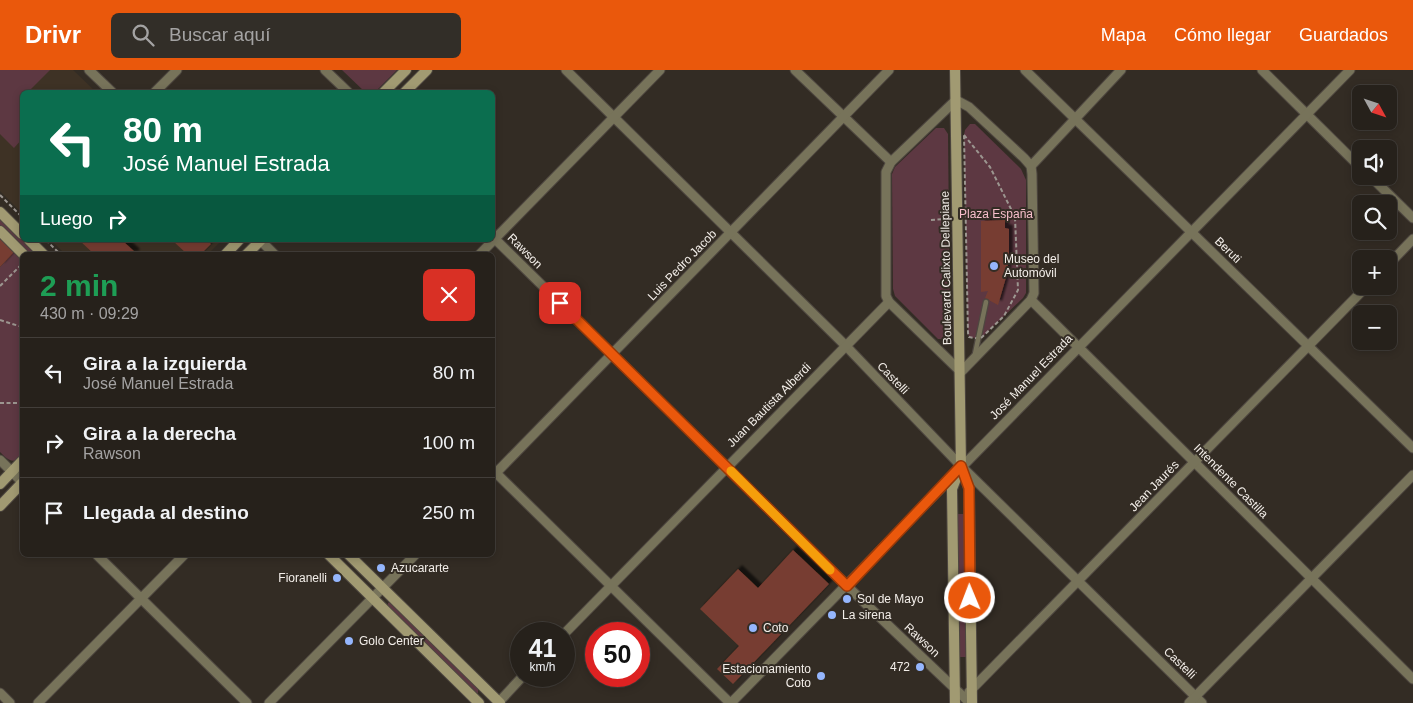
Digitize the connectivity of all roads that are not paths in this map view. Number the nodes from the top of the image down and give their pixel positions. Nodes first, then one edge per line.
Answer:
1 (90, 70) edge
2 (177, 70) edge
3 (325, 70) edge
4 (406, 70) edge
5 (427, 70) edge
6 (566, 70) edge
7 (660, 70) edge
8 (795, 70) edge
9 (889, 70) edge
10 (955, 70) edge
11 (1025, 70) edge
12 (1121, 70) edge
13 (1262, 70) edge
14 (1350, 70) edge
15 (110, 90) edge
16 (157, 90) edge
17 (346, 90) edge
18 (386, 90) edge
19 (407, 90) edge
20 (956, 100) junction
21 (1306, 114) junction
22 (614, 117) junction
23 (844, 118) junction
24 (1074, 118) junction
25 (1352, 159) edge
26 (890, 162) junction
27 (1031, 166) junction
28 (1379, 185) edge
29 (0, 212) edge
30 (1413, 218) edge
31 (0, 231) edge
32 (20, 232) edge
33 (1191, 232) junction
34 (731, 233) junction
35 (495, 237) edge
36 (495, 239) edge
37 (1413, 240) edge
38 (31, 242) edge
39 (237, 242) edge
40 (258, 242) edge
41 (262, 242) edge
42 (490, 242) edge
43 (21, 252) edge
44 (41, 252) edge
45 (228, 252) edge
46 (249, 252) edge
47 (272, 252) edge
48 (482, 252) edge
49 (1397, 256) edge
50 (1358, 295) edge
51 (1031, 300) junction
52 (889, 302) junction
53 (986, 302) dead end
54 (846, 346) junction
55 (1308, 346) junction
56 (1078, 347) junction
57 (612, 355) junction
58 (974, 358) junction
59 (961, 372) junction
60 (1413, 448) edge
61 (0, 460) edge
62 (1194, 462) junction
63 (20, 463) edge
64 (961, 466) junction
65 (726, 467) junction
66 (12, 472) junction
67 (495, 472) edge
68 (495, 474) edge
69 (1413, 475) edge
70 (20, 480) edge
71 (0, 484) edge
72 (20, 484) edge
73 (0, 506) edge
74 (99, 557) edge
75 (182, 557) edge
76 (331, 557) edge
77 (351, 557) edge
78 (413, 557) edge
79 (1312, 578) junction
80 (1078, 581) junction
81 (611, 586) junction
82 (847, 586) junction
83 (382, 588) junction
84 (372, 598) junction
85 (141, 599) junction
86 (575, 623) edge
87 (1413, 679) edge
88 (513, 687) edge
89 (955, 688) junction
90 (0, 693) edge
91 (967, 699) edge
92 (1196, 701) edge
93 (10, 703) edge
94 (38, 703) edge
95 (247, 703) edge
96 (269, 703) edge
97 (479, 703) edge
98 (499, 703) edge
99 (731, 703) edge
100 (955, 703) edge

1 - 15 street
2 - 16 street
3 - 17 street
4 - 18 main road
5 - 19 main road
6 - 22 street, Castelli
7 - 22 street
8 - 23 street
9 - 23 street, Luis Pedro Jacob
10 - 20 main road, Boulevard Calixto Dellepiane
11 - 24 street, Beruti
12 - 24 street
13 - 21 street
14 - 21 street, José Manuel Estrada
20 - 26 street
20 - 27 street
20 - 59 main road, Boulevard Calixto Dellepiane
21 - 25 street
21 - 33 street, José Manuel Estrada
22 - 34 street, Castelli
22 - 35 street
23 - 26 street
23 - 34 street, Luis Pedro Jacob
24 - 27 street
24 - 33 street, Beruti
26 - 52 street
27 - 51 street
28 - 30 street
29 - 32 main road
31 - 43 main road
33 - 55 street, Beruti
33 - 56 street, José Manuel Estrada
34 - 54 street, Castelli
34 - 57 street, Luis Pedro Jacob
36 - 57 street, Rawson
37 - 49 street
38 - 44 main road
39 - 45 main road
40 - 46 main road
41 - 47 street
42 - 48 street
50 - 55 street, Jean Jaurés
51 - 56 street, Intendente Castilla
51 - 58 street
52 - 54 street, Juan Bautista Alberdi
52 - 59 street
53 - 58 lane
54 - 64 street, Castelli
54 - 65 street, Juan Bautista Alberdi
55 - 60 street, Beruti
55 - 62 street, Jean Jaurés
56 - 62 street, Intendente Castilla
56 - 64 street, José Manuel Estrada
57 - 65 street, Rawson
57 - 67 street, Luis Pedro Jacob
58 - 59 street
59 - 64 main road, Boulevard Calixto Dellepiane
61 - 66 street
62 - 79 street, Intendente Castilla
62 - 80 street, Jean Jaurés
63 - 66 main road
64 - 80 street, Castelli
64 - 82 street, José Manuel Estrada
64 - 89 main road, Boulevard Calixto Dellepiane
64 - 91 main road, Boulevard Calixto Dellepiane
65 - 81 street, Juan Bautista Alberdi
65 - 82 street, Rawson
66 - 70 street
66 - 71 main road
68 - 81 street
69 - 79 street
72 - 73 main road
74 - 85 street
75 - 85 street
76 - 84 main road
77 - 83 main road
78 - 83 street
79 - 87 street, Intendente Castilla
79 - 92 street
80 - 91 street, Jean Jaurés
80 - 92 street, Castelli
81 - 86 street, Juan Bautista Alberdi
81 - 99 street
82 - 89 street, Rawson
82 - 99 street, José Manuel Estrada
83 - 84 street
83 - 98 main road
84 - 96 street
84 - 97 main road
85 - 94 street
85 - 95 street
88 - 98 street
89 - 91 street, Rawson
89 - 100 main road, Boulevard Calixto Dellepiane
90 - 93 street

